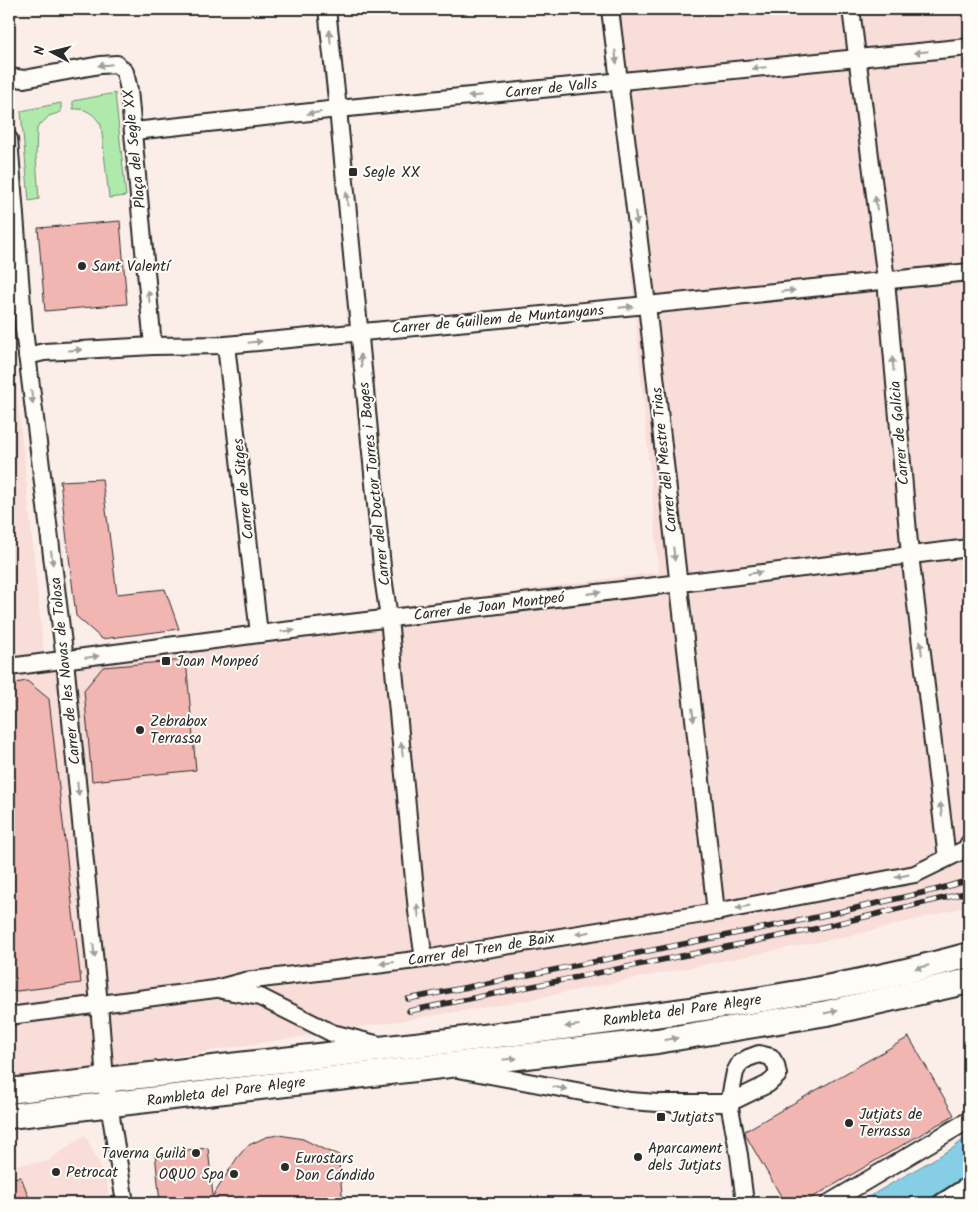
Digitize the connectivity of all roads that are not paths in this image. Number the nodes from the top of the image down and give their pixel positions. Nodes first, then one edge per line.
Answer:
1 (326, 9) edge
2 (610, 9) edge
3 (851, 9) edge
4 (969, 47) edge
5 (856, 59) junction
6 (9, 76) edge
7 (619, 81) junction
8 (338, 109) junction
9 (134, 131) junction
10 (9, 139) edge
11 (969, 272) edge
12 (886, 280) junction
13 (647, 305) junction
14 (358, 331) junction
15 (226, 345) junction
16 (153, 346) junction
17 (27, 356) junction
18 (969, 548) edge
19 (910, 555) junction
20 (678, 583) junction
21 (389, 618) junction
22 (259, 634) junction
23 (65, 660) junction
24 (9, 667) edge
25 (969, 843) edge
26 (969, 856) edge
27 (947, 858) junction
28 (716, 912) junction
29 (969, 955) edge
30 (424, 959) junction
31 (969, 981) edge
32 (215, 989) junction
33 (100, 1004) junction
34 (9, 1016) edge
35 (392, 1048) junction
36 (444, 1066) junction
37 (105, 1080) junction
38 (9, 1091) edge
39 (110, 1104) junction
40 (9, 1116) edge
41 (969, 1120) edge
42 (969, 1185) edge
43 (125, 1203) edge
44 (745, 1203) edge
45 (830, 1203) edge
46 (941, 1203) edge

8 -> 1 street, Carrer del Doctor Torres i Bages
2 -> 7 street, Carrer del Mestre Trias
3 - 5 street, Carrer de Galícia
4 -> 5 street, Carrer de Valls
5 -> 7 street, Carrer de Valls
12 -> 5 street, Carrer de Galícia
9 -> 6 street, Plaça del Segle XX
7 -> 8 street, Carrer de Valls
7 -> 13 street, Carrer del Mestre Trias
8 -> 9 street, Carrer de Valls
14 -> 8 street, Carrer del Doctor Torres i Bages
16 -> 9 street, Plaça del Segle XX
10 - 17 street, Carrer de les Navas de Tolosa
11 - 12 street, Carrer de Guillem de Muntanyans
13 -> 12 street, Carrer de Guillem de Muntanyans
19 -> 12 street, Carrer de Galícia
14 -> 13 street, Carrer de Guillem de Muntanyans
13 -> 20 street, Carrer del Mestre Trias
15 -> 14 street, Carrer de Guillem de Muntanyans
21 -> 14 street, Carrer del Doctor Torres i Bages
15 - 16 street, Carrer de Guillem de Muntanyans
15 - 22 street, Carrer de Sitges
17 -> 16 street, Carrer de Guillem de Muntanyans
17 -> 23 street, Carrer de les Navas de Tolosa
18 - 19 street, Carrer de Joan Montpeó
20 -> 19 street, Carrer de Joan Montpeó
27 -> 19 street, Carrer de Galícia
21 -> 20 street, Carrer de Joan Montpeó
20 -> 28 street, Carrer del Mestre Trias
22 -> 21 street, Carrer de Joan Montpeó
30 -> 21 street, Carrer del Doctor Torres i Bages
23 -> 22 street, Carrer de Joan Montpeó
23 - 24 street, Carrer de Joan Montpeó
23 -> 33 street, Carrer de les Navas de Tolosa
25 - 27 street, Carrer del Tren de Baix
26 - 27 street
27 -> 28 street, Carrer del Tren de Baix
28 -> 30 street, Carrer del Tren de Baix
29 -> 35 main road, Rambleta del Pare Alegre
30 -> 32 street, Carrer del Tren de Baix
36 -> 31 main road, Rambleta del Pare Alegre
32 - 33 street, Carrer del Tren de Baix
32 - 35 street, Rambleta del Pare Alegre
33 - 34 street, Carrer del Tren de Baix
33 - 37 street, Carrer de les Navas de Tolosa
35 - 37 main road, Rambleta del Pare Alegre
36 - 39 main road, Rambleta del Pare Alegre
36 -> 44 street, Rambleta del Pare Alegre
37 - 38 main road, Rambleta del Pare Alegre
37 - 39 street, Carrer de les Navas de Tolosa
39 - 40 main road, Rambleta del Pare Alegre
39 - 43 street, Carrer de les Navas de Tolosa
41 - 45 street
42 - 46 street

